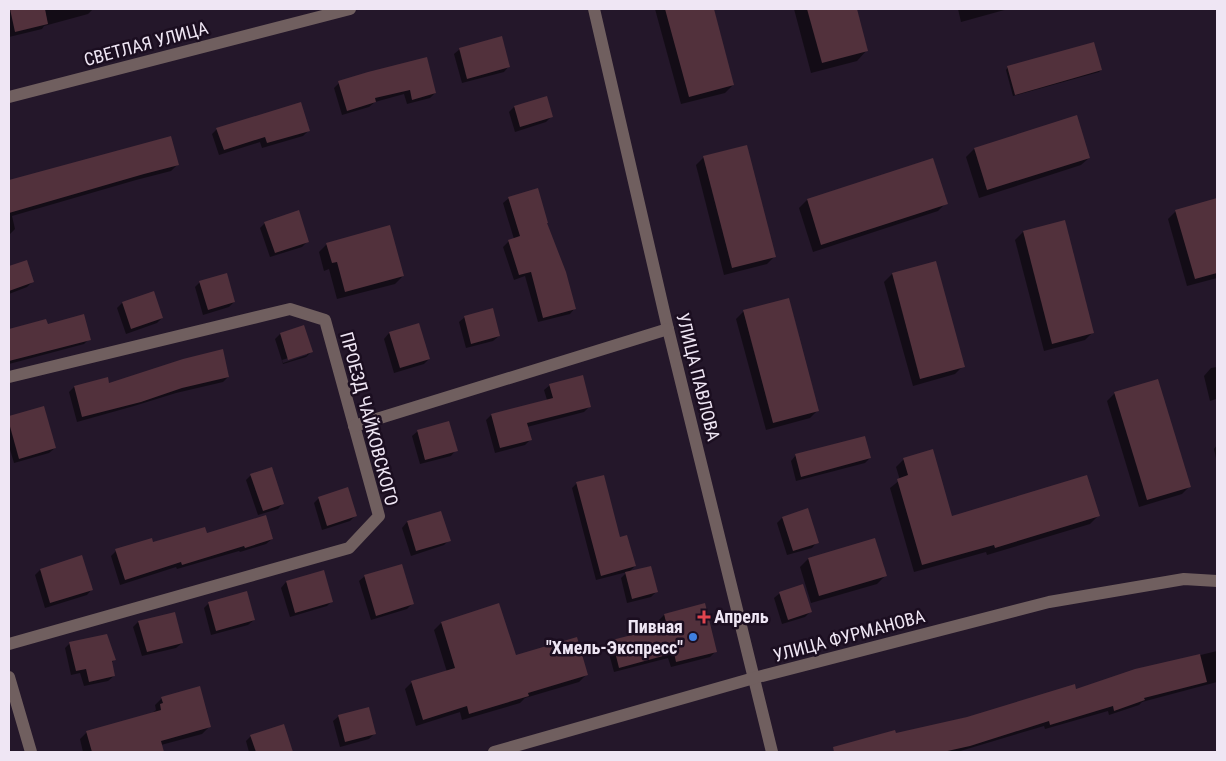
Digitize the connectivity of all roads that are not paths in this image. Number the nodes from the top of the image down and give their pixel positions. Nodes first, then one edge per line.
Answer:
1 (350, 9) edge
2 (594, 9) edge
3 (9, 97) edge
4 (668, 329) junction
5 (9, 377) edge
6 (354, 426) junction
7 (1217, 581) edge
8 (9, 644) edge
9 (9, 676) edge
10 (754, 678) junction
11 (31, 752) edge
12 (494, 752) edge
13 (772, 752) edge

1 - 3 street, СВЕТЛАЯ УЛИЦА
2 - 4 street, УЛИЦА ПАВЛОВА
4 - 6 street
4 - 10 street, УЛИЦА ПАВЛОВА
5 - 6 street, ПРОЕЗД ЧАЙКОВСКОГО
6 - 8 street, ПРОЕЗД ЧАЙКОВСКОГО
7 - 10 street, УЛИЦА ФУРМАНОВА
9 - 11 street
10 - 12 street, УЛИЦА ФУРМАНОВА
10 - 13 street, УЛИЦА ПАВЛОВА

